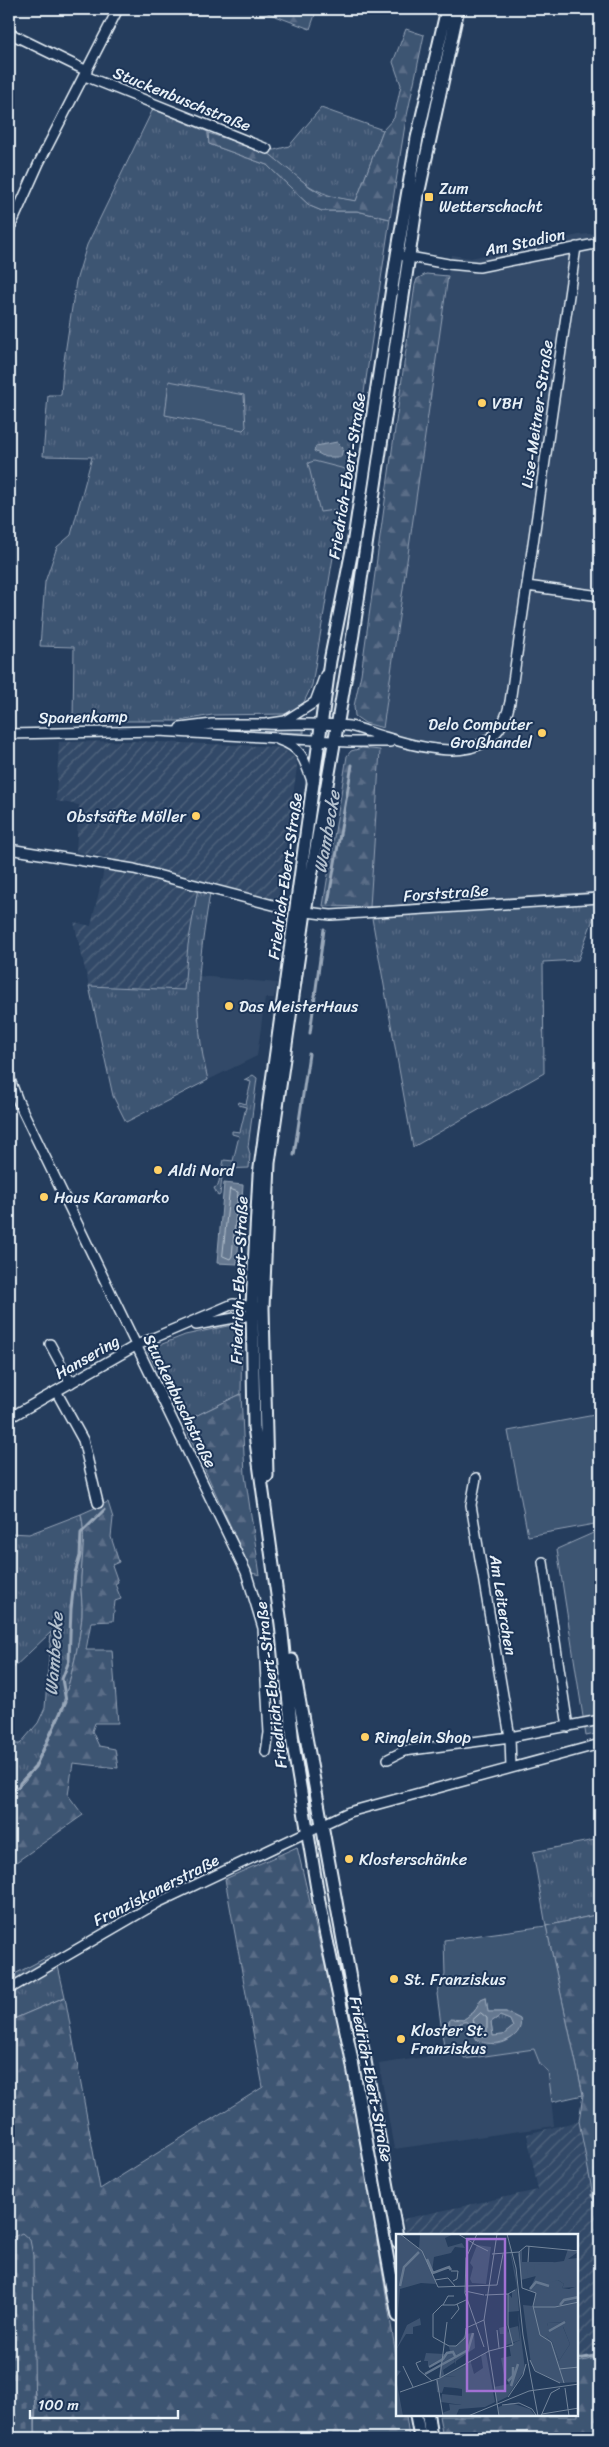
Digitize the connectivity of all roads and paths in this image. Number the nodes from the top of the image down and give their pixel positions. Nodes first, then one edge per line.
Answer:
1 (118, 9) edge
2 (447, 9) edge
3 (458, 9) edge
4 (9, 33) edge
5 (86, 73) junction
6 (267, 149) dead end
7 (9, 230) edge
8 (600, 243) edge
9 (576, 247) junction
10 (403, 256) junction
11 (527, 586) junction
12 (600, 596) edge
13 (330, 662) junction
14 (265, 724) junction
15 (321, 725) junction
16 (339, 725) junction
17 (158, 731) junction
18 (9, 734) edge
19 (269, 737) junction
20 (319, 740) junction
21 (336, 742) junction
22 (400, 742) junction
23 (314, 786) junction
24 (9, 849) edge
25 (600, 898) edge
26 (277, 906) dead end
27 (300, 911) junction
28 (9, 1077) edge
29 (255, 1309) junction
30 (182, 1328) junction
31 (50, 1344) dead end
32 (137, 1345) junction
33 (71, 1383) junction
34 (56, 1392) junction
35 (9, 1418) edge
36 (476, 1478) dead end
37 (98, 1503) dead end
38 (543, 1562) dead end
39 (600, 1720) edge
40 (568, 1727) junction
41 (510, 1737) junction
42 (600, 1744) edge
43 (266, 1752) dead end
44 (388, 1760) dead end
45 (511, 1768) junction
46 (321, 1824) junction
47 (308, 1830) junction
48 (9, 1989) edge
49 (397, 2234) edge
50 (396, 2305) edge
51 (416, 2417) edge
52 (428, 2417) edge
53 (420, 2438) edge
54 (431, 2438) edge

1 - 5 street, Stuckenbuschstraße
2 - 10 main road, Friedrich-Ebert-Straße
3 - 10 main road, Friedrich-Ebert-Straße
4 - 5 street, Stuckenbuschstraße
5 - 6 street, Stuckenbuschstraße
5 - 7 street, Stuckenbuschstraße
8 - 9 street, Am Stadion
9 - 10 street, Am Stadion
9 - 11 street, Lise-Meitner-Straße
10 - 13 main road, Friedrich-Ebert-Straße
10 - 16 main road, Friedrich-Ebert-Straße
11 - 12 street
11 - 22 street, Lise-Meitner-Straße
13 - 14 street, Spanenkamp
13 - 15 main road, Friedrich-Ebert-Straße
14 - 15 street, Spanenkamp
14 - 17 street, Spanenkamp
15 - 16 street, Spanenkamp
15 - 20 main road, Friedrich-Ebert-Straße
16 - 21 main road, Friedrich-Ebert-Straße
16 - 22 street, Lise-Meitner-Straße
17 - 18 street, Spanenkamp
17 - 19 street, Spanenkamp
19 - 20 street, Spanenkamp
19 - 23 street, Spanenkamp
20 - 21 street, Lise-Meitner-Straße
20 - 23 main road, Friedrich-Ebert-Straße
21 - 22 street, Lise-Meitner-Straße
21 - 27 main road, Friedrich-Ebert-Straße
23 - 27 main road, Friedrich-Ebert-Straße
24 - 26 street
25 - 27 street, Forststraße
27 - 29 main road, Friedrich-Ebert-Straße
28 - 32 street, Stuckenbuschstraße
29 - 30 street, Hansering
29 - 30 street, Hansering
29 - 46 main road, Friedrich-Ebert-Straße
29 - 47 main road, Friedrich-Ebert-Straße
30 - 32 street, Hansering
31 - 33 street
32 - 33 street, Hansering
32 - 43 street, Stuckenbuschstraße
33 - 34 street, Hansering
34 - 35 street, Hansering
34 - 37 street
36 - 41 street, Am Leiterchen
38 - 40 street
39 - 40 street
40 - 41 street
41 - 44 street
41 - 45 street, Am Leiterchen
42 - 45 street
45 - 46 street
46 - 47 street, Franziskanerstraße
46 - 49 main road, Friedrich-Ebert-Straße
47 - 48 street, Franziskanerstraße
47 - 50 main road, Friedrich-Ebert-Straße
51 - 53 main road
52 - 54 main road

